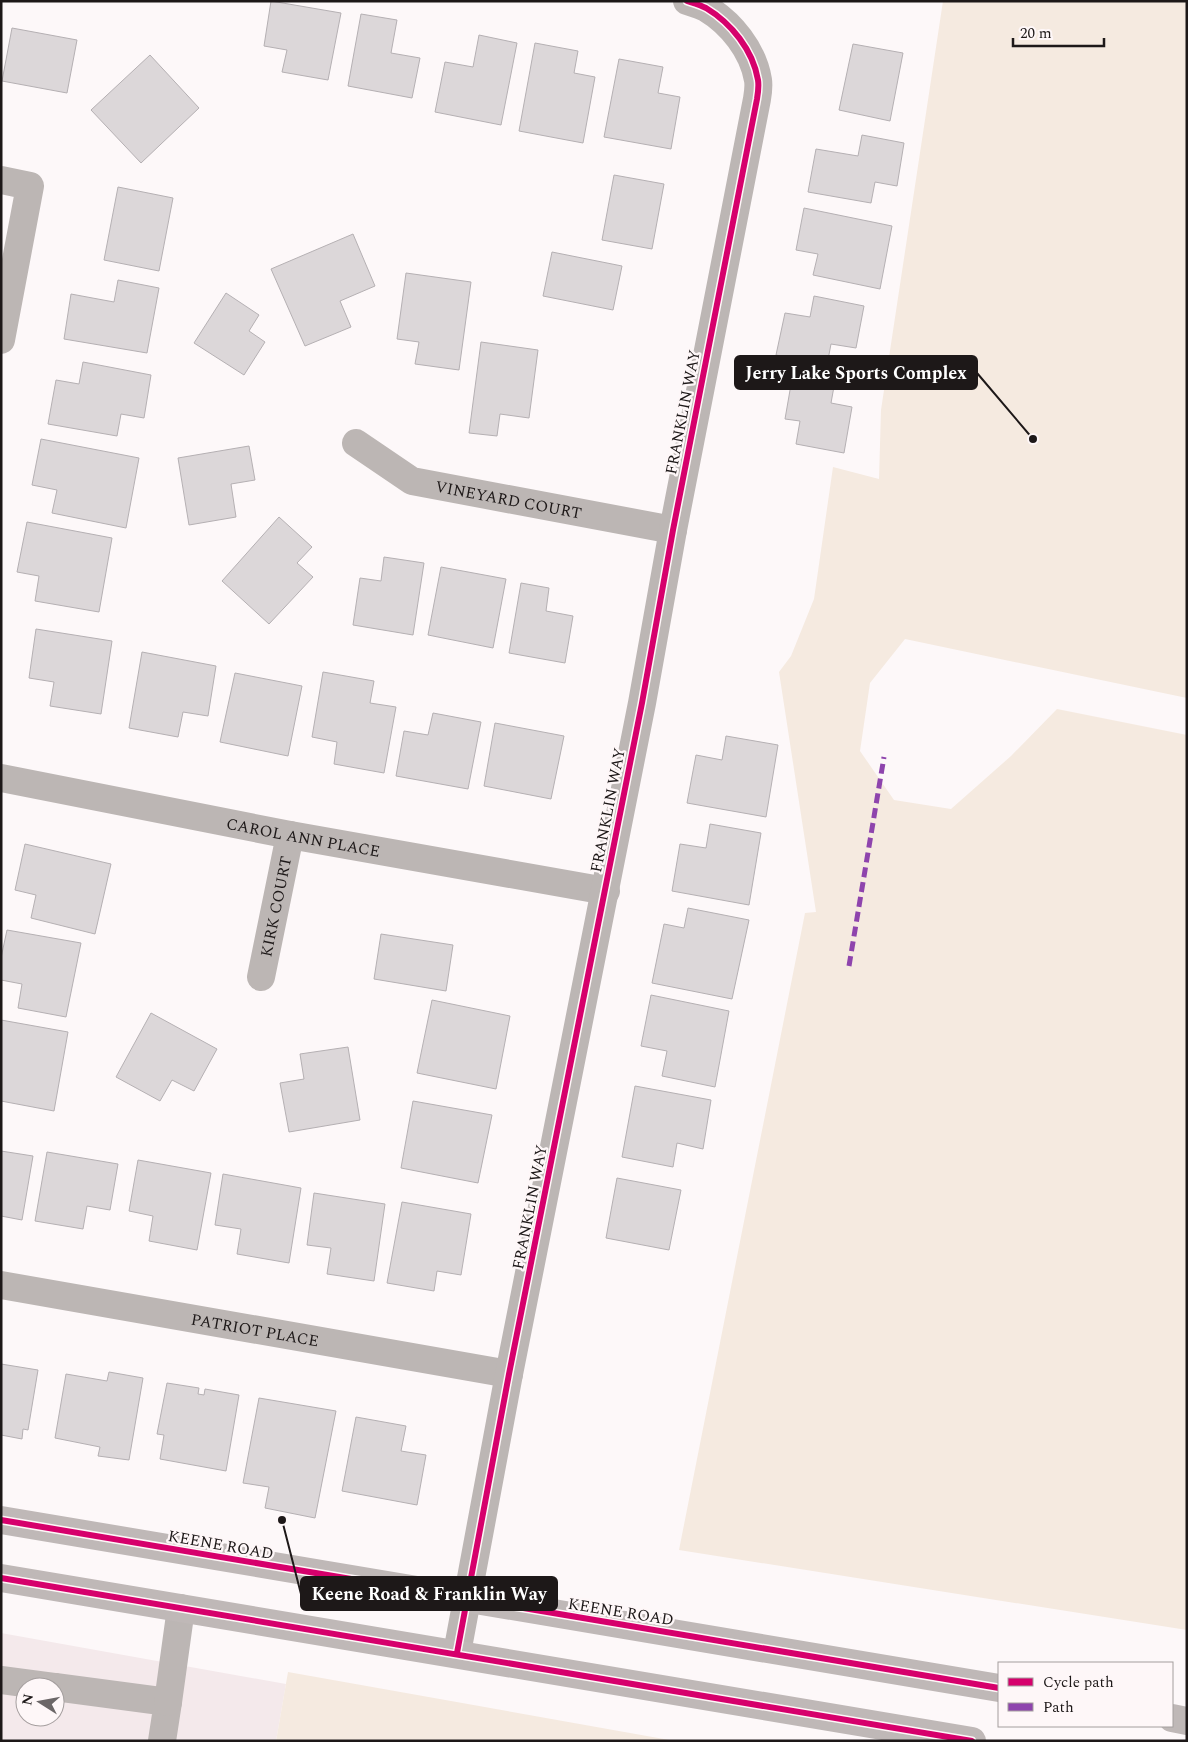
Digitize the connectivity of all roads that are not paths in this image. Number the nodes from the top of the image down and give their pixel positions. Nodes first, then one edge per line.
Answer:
1 (687, 1) edge
2 (1, 180) edge
3 (1, 340) edge
4 (356, 443) dead end
5 (673, 530) junction
6 (1, 778) edge
7 (290, 835) junction
8 (606, 891) junction
9 (261, 977) dead end
10 (1, 1285) edge
11 (509, 1374) junction
12 (1, 1520) edge
13 (1, 1578) edge
14 (466, 1600) junction
15 (181, 1608) junction
16 (456, 1653) junction
17 (1, 1680) edge
18 (15, 1682) edge
19 (65, 1688) edge
20 (998, 1688) edge
21 (168, 1702) junction
22 (1173, 1718) edge
23 (1187, 1721) edge
24 (162, 1741) edge
25 (972, 1741) edge

1 - 5 street, FRANKLIN WAY
2 - 3 street
4 - 5 street, VINEYARD COURT
5 - 8 street, FRANKLIN WAY
6 - 7 street, CAROL ANN PLACE
7 - 8 street, CAROL ANN PLACE
7 - 9 street, KIRK COURT
8 - 11 street, FRANKLIN WAY
10 - 11 street, PATRIOT PLACE
11 - 14 street, FRANKLIN WAY
12 - 14 main road, KEENE ROAD
13 - 15 main road
14 - 16 street, FRANKLIN WAY
14 - 20 main road, KEENE ROAD
15 - 16 main road
15 - 21 street
16 - 25 main road
17 - 18 street
19 - 21 street
21 - 24 street
22 - 23 main road

